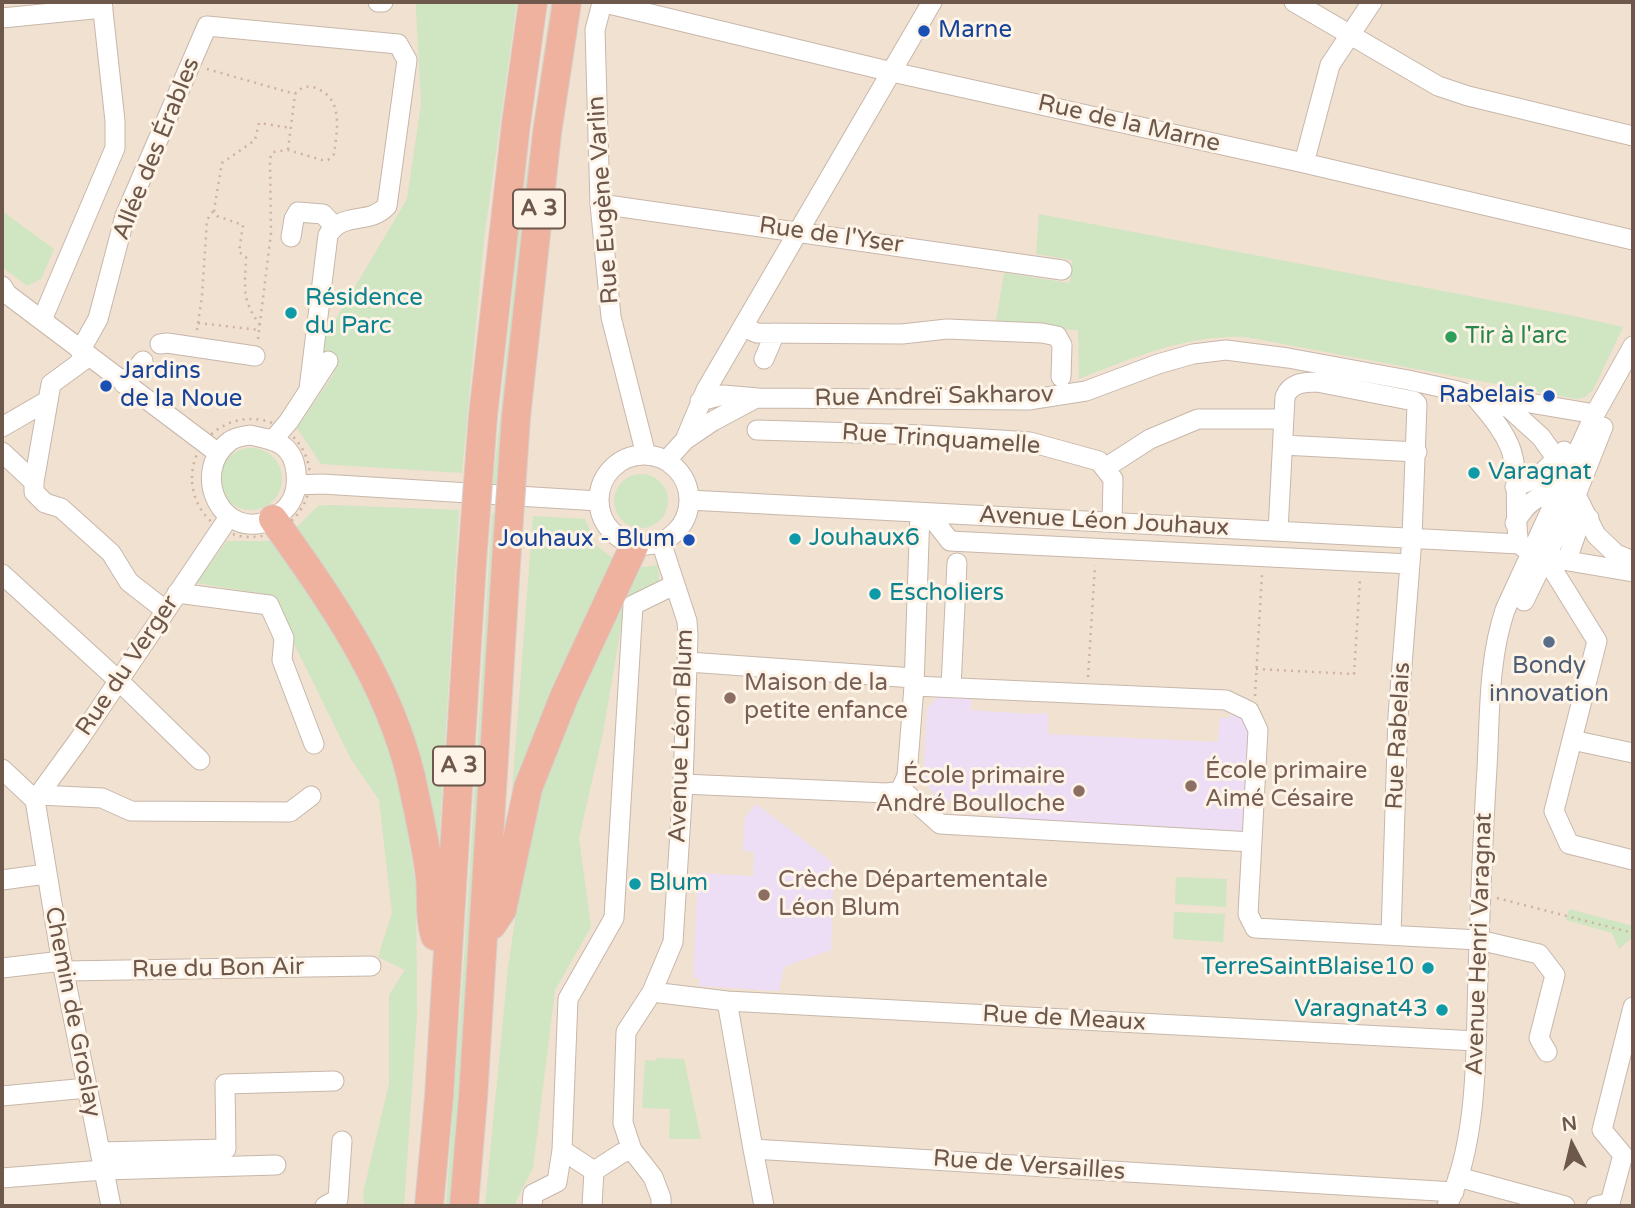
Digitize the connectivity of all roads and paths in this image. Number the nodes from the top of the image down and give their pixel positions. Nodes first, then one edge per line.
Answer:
1 (533, 2) edge
2 (567, 2) edge
3 (932, 2) edge
4 (1294, 2) edge
5 (1372, 2) edge
6 (625, 4) edge
7 (103, 5) edge
8 (2, 18) edge
9 (1350, 34) junction
10 (190, 65) junction
11 (892, 72) junction
12 (291, 128) junction
13 (1633, 136) edge
14 (288, 150) dead end
15 (1304, 163) junction
16 (600, 204) junction
17 (214, 210) junction
18 (334, 226) junction
19 (799, 232) junction
20 (291, 237) dead end
21 (1633, 240) edge
22 (1062, 270) dead end
23 (4, 291) edge
24 (42, 320) junction
25 (198, 323) junction
26 (743, 327) junction
27 (775, 333) junction
28 (160, 344) dead end
29 (1633, 346) edge
30 (194, 347) junction
31 (84, 354) junction
32 (1633, 355) edge
33 (255, 356) dead end
34 (764, 359) dead end
35 (143, 360) dead end
36 (328, 361) dead end
37 (719, 366) junction
38 (1062, 377) dead end
39 (124, 384) junction
40 (309, 389) junction
41 (1466, 394) junction
42 (723, 395) junction
43 (758, 398) junction
44 (47, 401) junction
45 (700, 401) junction
46 (1588, 413) junction
47 (1284, 419) junction
48 (2, 427) edge
49 (757, 430) dead end
50 (278, 434) junction
51 (685, 440) junction
52 (1283, 445) junction
53 (211, 448) junction
54 (2, 452) edge
55 (1417, 452) junction
56 (1573, 454) junction
57 (646, 455) junction
58 (666, 461) junction
59 (1105, 468) junction
60 (34, 482) junction
61 (303, 485) junction
62 (1514, 487) junction
63 (1561, 491) junction
64 (689, 500) junction
65 (599, 501) junction
66 (924, 512) junction
67 (1588, 518) junction
68 (1112, 522) junction
69 (225, 523) junction
70 (1515, 523) junction
71 (277, 524) junction
72 (1278, 531) junction
73 (1412, 538) junction
74 (648, 543) junction
75 (1096, 548) junction
76 (1532, 551) junction
77 (1263, 556) junction
78 (1567, 560) junction
79 (1362, 561) junction
80 (1633, 561) edge
81 (957, 564) dead end
82 (1410, 564) junction
83 (1633, 572) edge
84 (2, 574) edge
85 (674, 585) junction
86 (177, 593) junction
87 (165, 610) junction
88 (688, 662) junction
89 (1256, 669) junction
90 (119, 681) junction
91 (914, 682) junction
92 (951, 687) junction
93 (1087, 694) junction
94 (1249, 711) junction
95 (1572, 740) junction
96 (314, 744) dead end
97 (1633, 752) edge
98 (200, 760) dead end
99 (2, 769) edge
100 (684, 784) junction
101 (901, 789) junction
102 (311, 796) dead end
103 (37, 804) junction
104 (1252, 842) junction
105 (1633, 860) edge
106 (46, 874) junction
107 (2, 880) edge
108 (1480, 892) junction
109 (1633, 933) edge
110 (1391, 935) junction
111 (483, 939) junction
112 (1479, 940) junction
113 (63, 966) junction
114 (372, 966) dead end
115 (2, 968) edge
116 (445, 970) junction
117 (652, 992) junction
118 (727, 1001) junction
119 (1633, 1007) edge
120 (1476, 1041) junction
121 (1547, 1052) dead end
122 (334, 1081) dead end
123 (87, 1088) junction
124 (2, 1096) edge
125 (342, 1141) dead end
126 (754, 1149) junction
127 (562, 1150) junction
128 (632, 1150) junction
129 (101, 1161) junction
130 (276, 1165) dead end
131 (594, 1171) junction
132 (2, 1178) edge
133 (1453, 1192) edge
134 (111, 1206) edge
135 (324, 1206) edge
136 (429, 1206) edge
137 (464, 1206) edge
138 (532, 1206) edge
139 (592, 1206) edge
140 (661, 1206) edge
141 (764, 1206) edge
142 (1565, 1206) edge
143 (1596, 1206) edge

1 - 116 highway, A 3, bridge
2 - 111 highway, A 3, bridge
3 - 11 street
4 - 9 street
5 - 9 street
6 - 11 street, Rue de la Marne
6 - 16 street, Rue Eugène Varlin
7 - 8 street
7 - 24 street
9 - 13 street
9 - 15 street
10 - 12 path
10 - 18 street, Allée des Érables
10 - 31 street, Allée des Érables
11 - 15 street, Rue de la Marne
11 - 19 street
12 - 14 path
12 - 17 path
15 - 21 street, Rue de la Marne
16 - 19 street, Rue de l'Yser
16 - 57 street, Rue Eugène Varlin
17 - 25 path
17 - 25 path
18 - 20 street
18 - 40 street
19 - 22 street, Rue de l'Yser
19 - 26 street
23 - 24 street
24 - 31 street
25 - 30 path
26 - 27 street
26 - 37 street
27 - 34 street
27 - 38 street
28 - 30 street
29 - 46 street, Avenue Henri Varagnat
30 - 33 street
31 - 39 street
31 - 44 street
32 - 56 street, Avenue Henri Varagnat
35 - 39 street
36 - 40 street
37 - 42 street
37 - 45 street
39 - 53 street
40 - 50 street
41 - 43 street, Rue Andreï Sakharov
41 - 46 street
41 - 56 street, Rue Andreï Sakharov
41 - 62 street
42 - 43 street, Rue Andreï Sakharov
42 - 45 street, Rue Andreï Sakharov
42 - 51 street
43 - 51 street, Rue Andreï Sakharov
44 - 48 street
44 - 60 street
45 - 51 street
46 - 56 street, Avenue Henri Varagnat
47 - 52 street
47 - 55 street, Rue Rabelais
47 - 59 street
49 - 59 street, Rue Trinquamelle
50 - 53 street
50 - 53 path
50 - 61 street
50 - 61 path
51 - 58 street, Rue Andreï Sakharov
52 - 55 street
52 - 72 street
53 - 69 street
53 - 69 path
54 - 60 street
55 - 73 street, Rue Rabelais
56 - 62 street
56 - 63 street, Avenue Henri Varagnat
56 - 63 street, Rue Andreï Sakharov
57 - 58 street
57 - 65 street
58 - 64 street
59 - 68 street
60 - 87 street
61 - 65 street
61 - 71 street
61 - 71 path
62 - 70 street
63 - 67 street, Rue Andreï Sakharov
63 - 70 street
63 - 76 street, Avenue Henri Varagnat
64 - 66 street, Avenue Léon Jouhaux
64 - 74 street
65 - 74 street
66 - 68 street, Avenue Léon Jouhaux
66 - 75 street
66 - 91 street
67 - 78 street
67 - 80 street, Rue Andreï Sakharov
68 - 72 street, Avenue Léon Jouhaux
69 - 71 street
69 - 71 path
69 - 86 street, Rue du Verger
70 - 76 street
71 - 116 highway
72 - 73 street, Avenue Léon Jouhaux
73 - 76 street, Avenue Léon Jouhaux
73 - 82 street, Rue Rabelais
74 - 85 street, Avenue Léon Blum
74 - 111 highway
75 - 77 street
75 - 93 path
76 - 78 street
76 - 95 street
76 - 108 street, Avenue Henri Varagnat
77 - 79 street
77 - 89 path
78 - 83 street
79 - 82 street
79 - 89 path
81 - 92 street
82 - 110 street, Rue Rabelais
84 - 90 street
85 - 88 street, Avenue Léon Blum
85 - 127 street
86 - 87 street, Rue du Verger
86 - 96 street
87 - 90 street, Rue du Verger
88 - 91 street
88 - 100 street, Avenue Léon Blum
89 - 94 path
90 - 98 street
90 - 103 street, Rue du Verger
91 - 92 street
91 - 101 street
92 - 93 street
93 - 94 street
94 - 104 street
95 - 97 street
95 - 105 street
99 - 103 street
100 - 101 street
100 - 117 street, Avenue Léon Blum
101 - 104 street
102 - 103 street
103 - 106 street, Chemin de Groslay
104 - 110 street
106 - 107 street
106 - 113 street, Chemin de Groslay
108 - 109 path
108 - 112 street, Avenue Henri Varagnat
110 - 112 street
111 - 137 highway, A 3
112 - 120 street, Avenue Henri Varagnat
112 - 121 street
113 - 114 street, Rue du Bon Air
113 - 115 street, Rue du Bon Air
113 - 123 street, Chemin de Groslay
116 - 136 highway, A 3
117 - 118 street, Rue de Meaux
117 - 128 street, Avenue Léon Blum
118 - 120 street, Rue de Meaux
118 - 126 street
119 - 143 street
120 - 133 street, Avenue Henri Varagnat
122 - 129 street
123 - 124 street
123 - 129 street, Chemin de Groslay
125 - 135 street
126 - 133 street, Rue de Versailles
126 - 141 street
127 - 131 street
127 - 138 street
128 - 131 street
128 - 140 street, Avenue Léon Blum
129 - 130 street
129 - 132 street
129 - 134 street, Chemin de Groslay
131 - 139 street
133 - 142 street, Rue de Versailles

